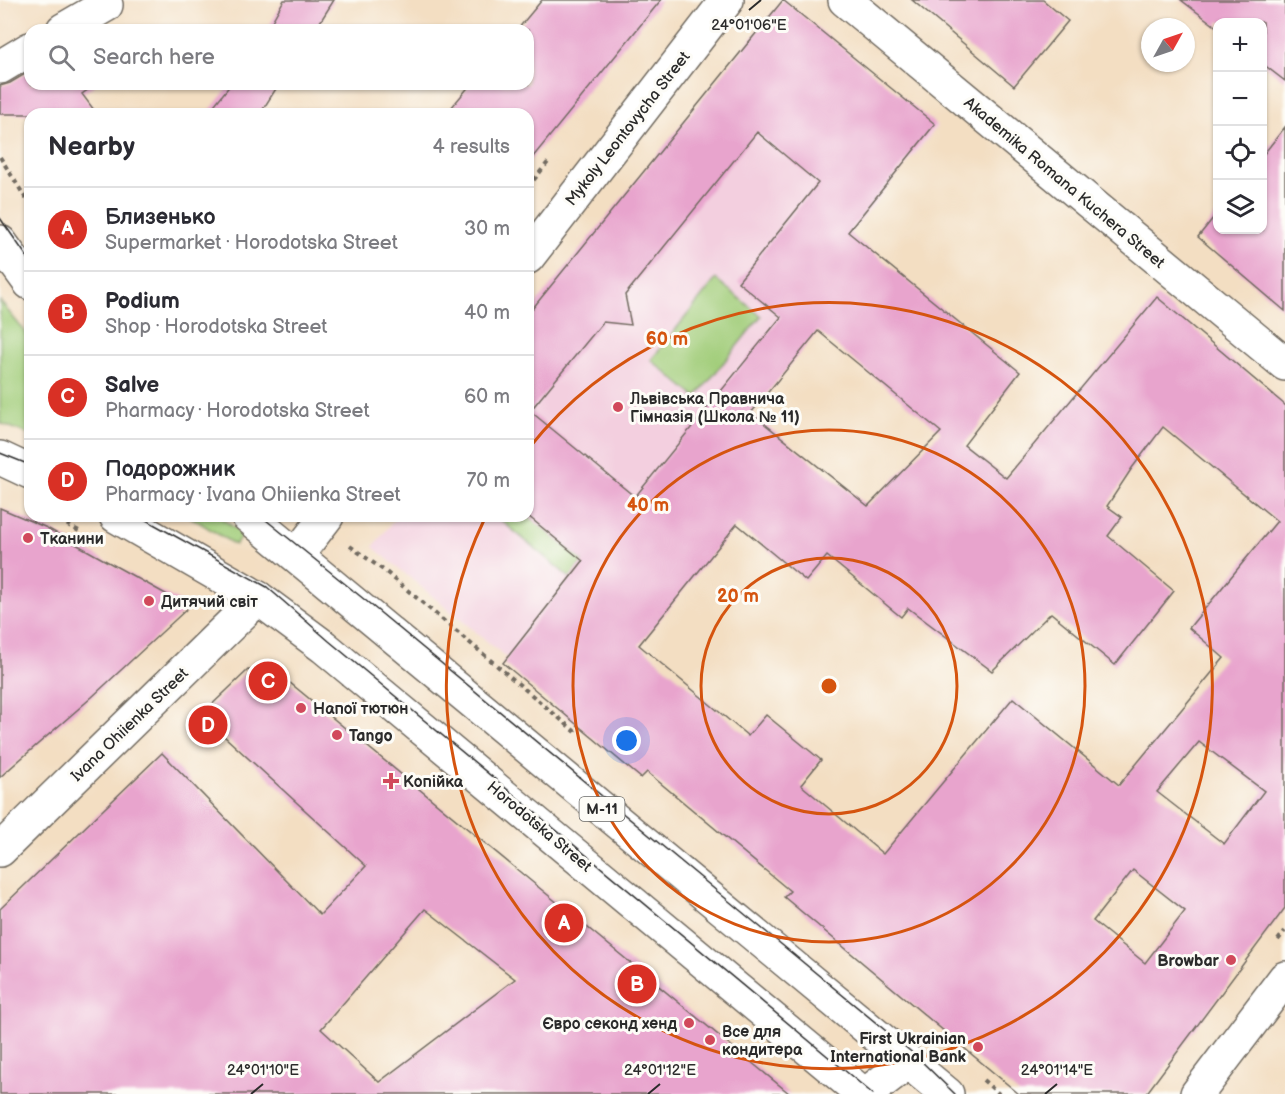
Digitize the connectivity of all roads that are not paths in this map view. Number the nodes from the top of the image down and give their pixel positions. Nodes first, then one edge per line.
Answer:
1 (727, 0) edge
2 (845, 0) edge
3 (106, 5) dead end
4 (73, 24) edge
5 (24, 53) edge
6 (0, 67) edge
7 (0, 242) edge
8 (534, 249) edge
9 (24, 275) edge
10 (1285, 364) edge
11 (0, 458) edge
12 (24, 469) edge
13 (126, 522) edge
14 (256, 522) edge
15 (322, 522) edge
16 (297, 555) junction
17 (258, 598) junction
18 (0, 850) edge
19 (1285, 978) edge
20 (908, 1062) junction
21 (865, 1094) edge
22 (947, 1094) edge
23 (1197, 1094) edge

1 - 8 main road, Mykoly Leontovycha Street
2 - 10 main road, Akademika Romana Kuchera Street
3 - 4 main road
5 - 6 main road
7 - 9 main road
11 - 12 main road
13 - 17 main road, Horodotska Street
14 - 16 main road, М-11
15 - 16 main road
16 - 20 main road, М-11
17 - 18 main road, Ivana Ohiienka Street
17 - 21 main road, Horodotska Street
19 - 23 main road
20 - 21 main road
20 - 22 main road, М-11

